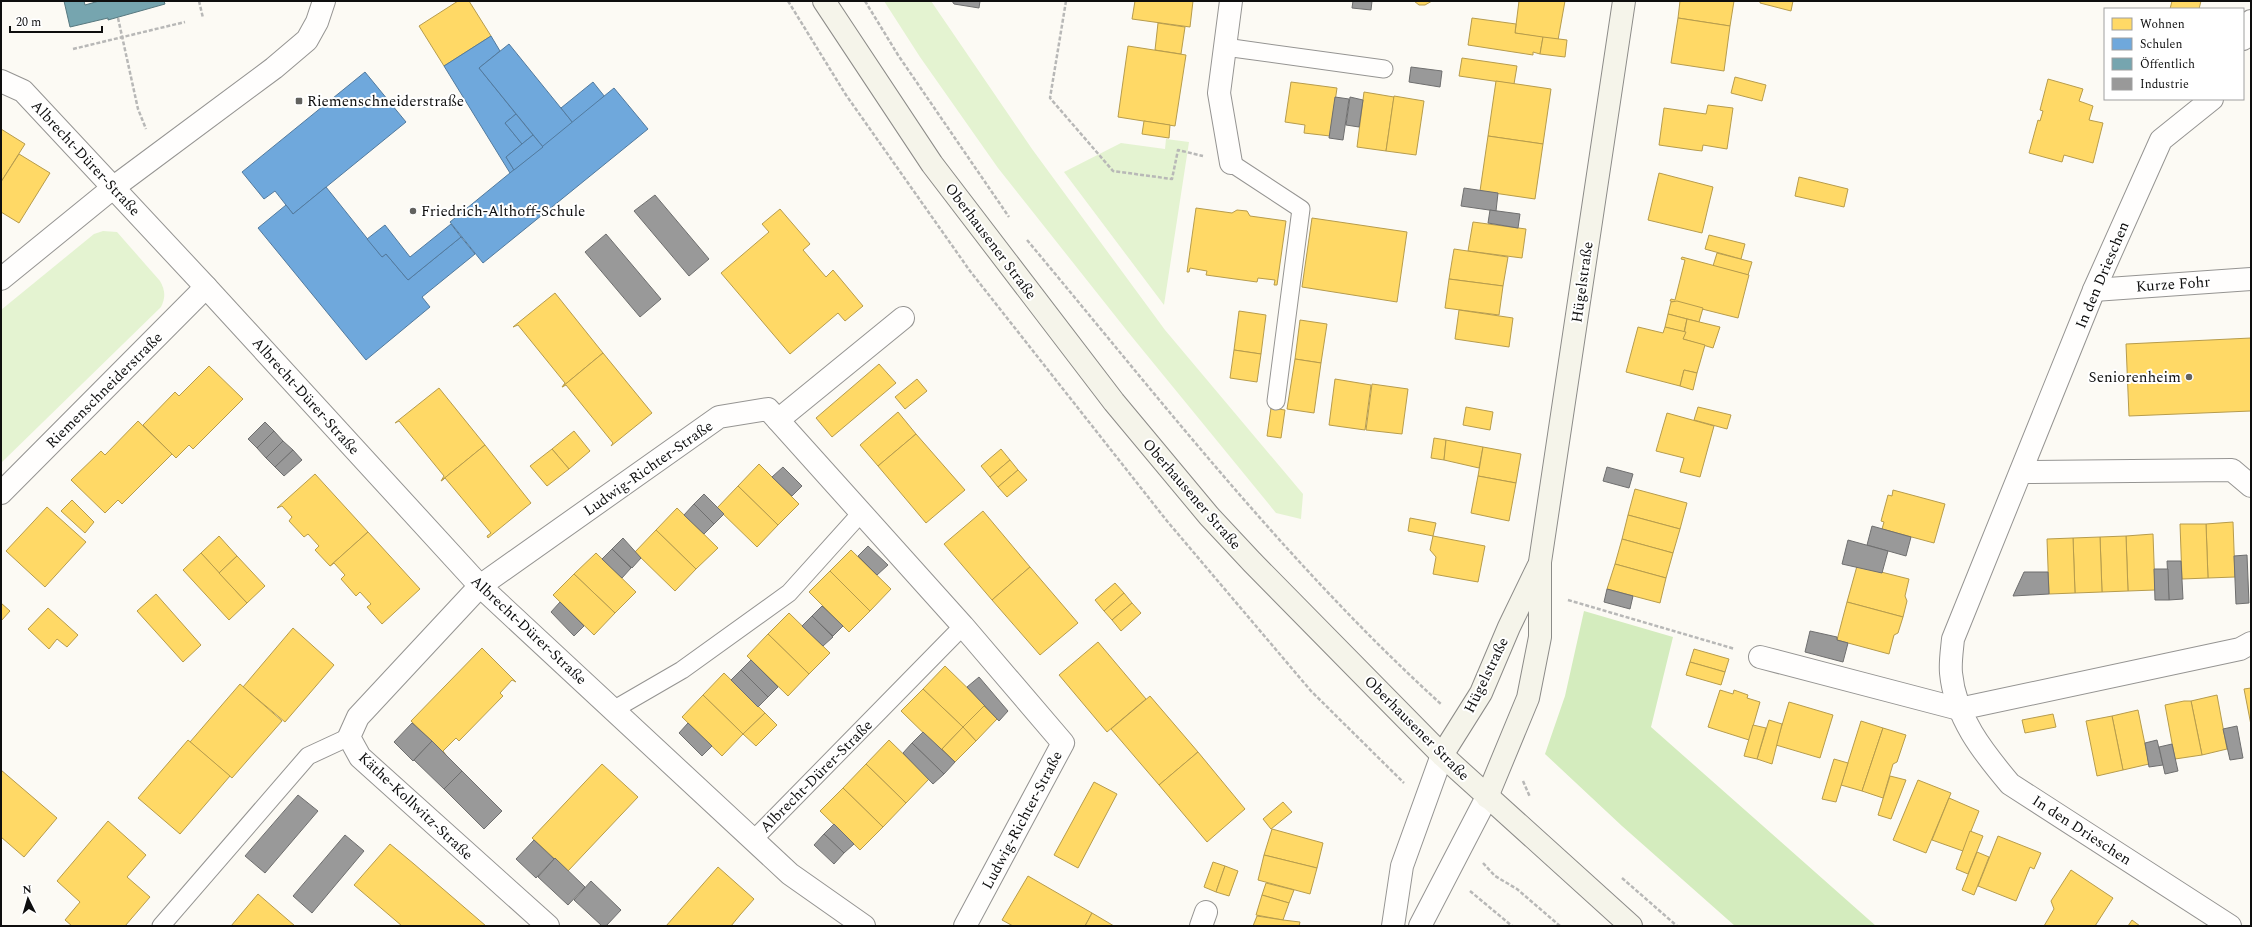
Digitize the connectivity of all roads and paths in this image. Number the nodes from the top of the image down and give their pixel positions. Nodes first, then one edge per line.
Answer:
1 (199, 1) edge
2 (324, 1) edge
3 (824, 1) edge
4 (865, 1) edge
5 (1066, 1) edge
6 (1231, 1) edge
7 (1624, 1) edge
8 (118, 18) dead end
9 (204, 18) dead end
10 (2251, 21) edge
11 (185, 22) dead end
12 (122, 37) junction
13 (2244, 37) edge
14 (1225, 47) junction
15 (73, 49) dead end
16 (1384, 69) dead end
17 (1, 81) edge
18 (2211, 100) edge
19 (156, 156) junction
20 (1230, 163) junction
21 (114, 187) junction
22 (1012, 221) dead end
23 (1022, 234) dead end
24 (1, 279) edge
25 (2251, 279) edge
26 (206, 287) junction
27 (2094, 290) junction
28 (903, 318) dead end
29 (1276, 401) dead end
30 (778, 420) junction
31 (2021, 472) junction
32 (2251, 486) edge
33 (1, 493) edge
34 (861, 513) junction
35 (1540, 562) junction
36 (480, 586) junction
37 (1540, 592) junction
38 (963, 626) junction
39 (2251, 643) edge
40 (1760, 657) joint
41 (1959, 708) junction
42 (613, 710) junction
43 (1462, 723) junction
44 (349, 737) junction
45 (1442, 755) junction
46 (1502, 762) junction
47 (1487, 797) junction
48 (1536, 803) dead end
49 (753, 840) junction
50 (1464, 842) junction
51 (1448, 873) junction
52 (1617, 874) dead end
53 (161, 926) edge
54 (548, 926) edge
55 (864, 926) edge
56 (965, 926) edge
57 (1393, 926) edge
58 (1420, 926) edge
59 (1512, 926) edge
60 (1560, 926) edge
61 (1631, 926) edge
62 (1677, 926) edge
63 (2230, 926) edge

1 - 9 path
2 - 19 street
3 - 45 main road, Oberhausener Straße
4 - 22 path
5 - 20 path
6 - 14 street
7 - 35 main road, Hügelstraße
8 - 12 path
10 - 13 street
11 - 12 path
12 - 15 path
12 - 19 path
14 - 16 lane
14 - 20 street
17 - 21 street, Albrecht-Dürer-Straße
18 - 27 street, In den Drieschen
19 - 21 street
20 - 29 lane
21 - 24 street
21 - 26 street, Albrecht-Dürer-Straße
23 - 43 path
25 - 27 street, Kurze Fohr
26 - 33 street, Riemenschneiderstraße
26 - 36 street, Albrecht-Dürer-Straße
27 - 31 street, In den Drieschen
28 - 30 street
30 - 34 street, Ludwig-Richter-Straße
30 - 36 street, Ludwig-Richter-Straße
31 - 32 street
31 - 41 street, In den Drieschen
34 - 38 street, Ludwig-Richter-Straße
34 - 42 lane
35 - 37 main road, Hügelstraße
35 - 43 main road, Hügelstraße
36 - 42 street, Albrecht-Dürer-Straße
36 - 44 street, Käthe-Kollwitz-Straße
37 - 40 path
37 - 46 main road, Hügelstraße
38 - 49 lane, Albrecht-Dürer-Straße
38 - 56 street, Ludwig-Richter-Straße
39 - 41 street
40 - 41 street
41 - 63 street, In den Drieschen
42 - 49 street, Albrecht-Dürer-Straße
43 - 45 main road, Hügelstraße
44 - 53 lane
44 - 54 street, Käthe-Kollwitz-Straße
45 - 47 main road, Oberhausener Straße
45 - 57 street, Hügelstraße
46 - 47 main road, Hügelstraße
46 - 48 path
47 - 50 street, Hügelstraße
47 - 61 main road, Oberhausener Straße
49 - 55 street, Albrecht-Dürer-Straße
50 - 51 street, Hügelstraße
50 - 60 path
51 - 58 street, Hügelstraße
51 - 59 path
52 - 62 path

